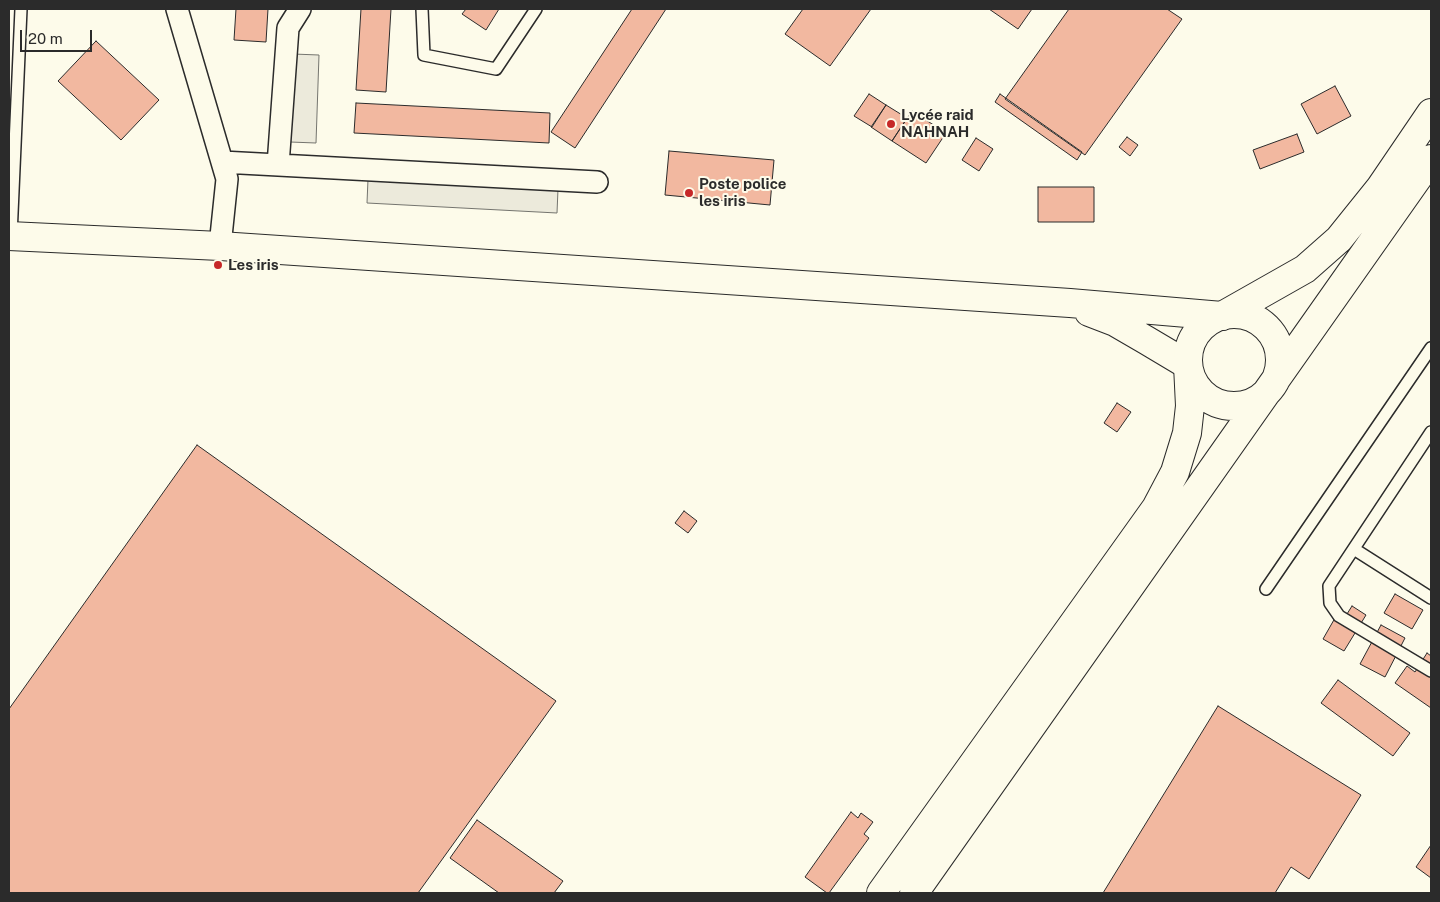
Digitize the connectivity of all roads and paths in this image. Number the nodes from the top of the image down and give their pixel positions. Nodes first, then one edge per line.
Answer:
1 (20, 9) edge
2 (178, 9) edge
3 (300, 9) edge
4 (422, 9) edge
5 (536, 9) edge
6 (1431, 114) edge
7 (222, 162) junction
8 (278, 165) junction
9 (1424, 174) edge
10 (597, 182) dead end
11 (10, 236) edge
12 (220, 246) junction
13 (1070, 304) junction
14 (1222, 316) junction
15 (1431, 348) edge
16 (1188, 365) junction
17 (1272, 385) junction
18 (1431, 432) edge
19 (1354, 549) junction
20 (1266, 589) dead end
21 (1431, 598) edge
22 (1431, 670) edge
23 (881, 893) edge
24 (914, 893) edge

1 - 11 lane
2 - 7 street
3 - 8 street
4 - 5 lane
6 - 14 main road
7 - 8 street
7 - 12 street
8 - 10 street
9 - 17 main road
11 - 12 main road
12 - 13 main road
13 - 14 main road
13 - 16 main road
14 - 16 main road
14 - 17 main road
15 - 20 lane
16 - 17 main road
16 - 23 main road
17 - 24 main road
18 - 19 lane
19 - 21 lane
19 - 22 lane

